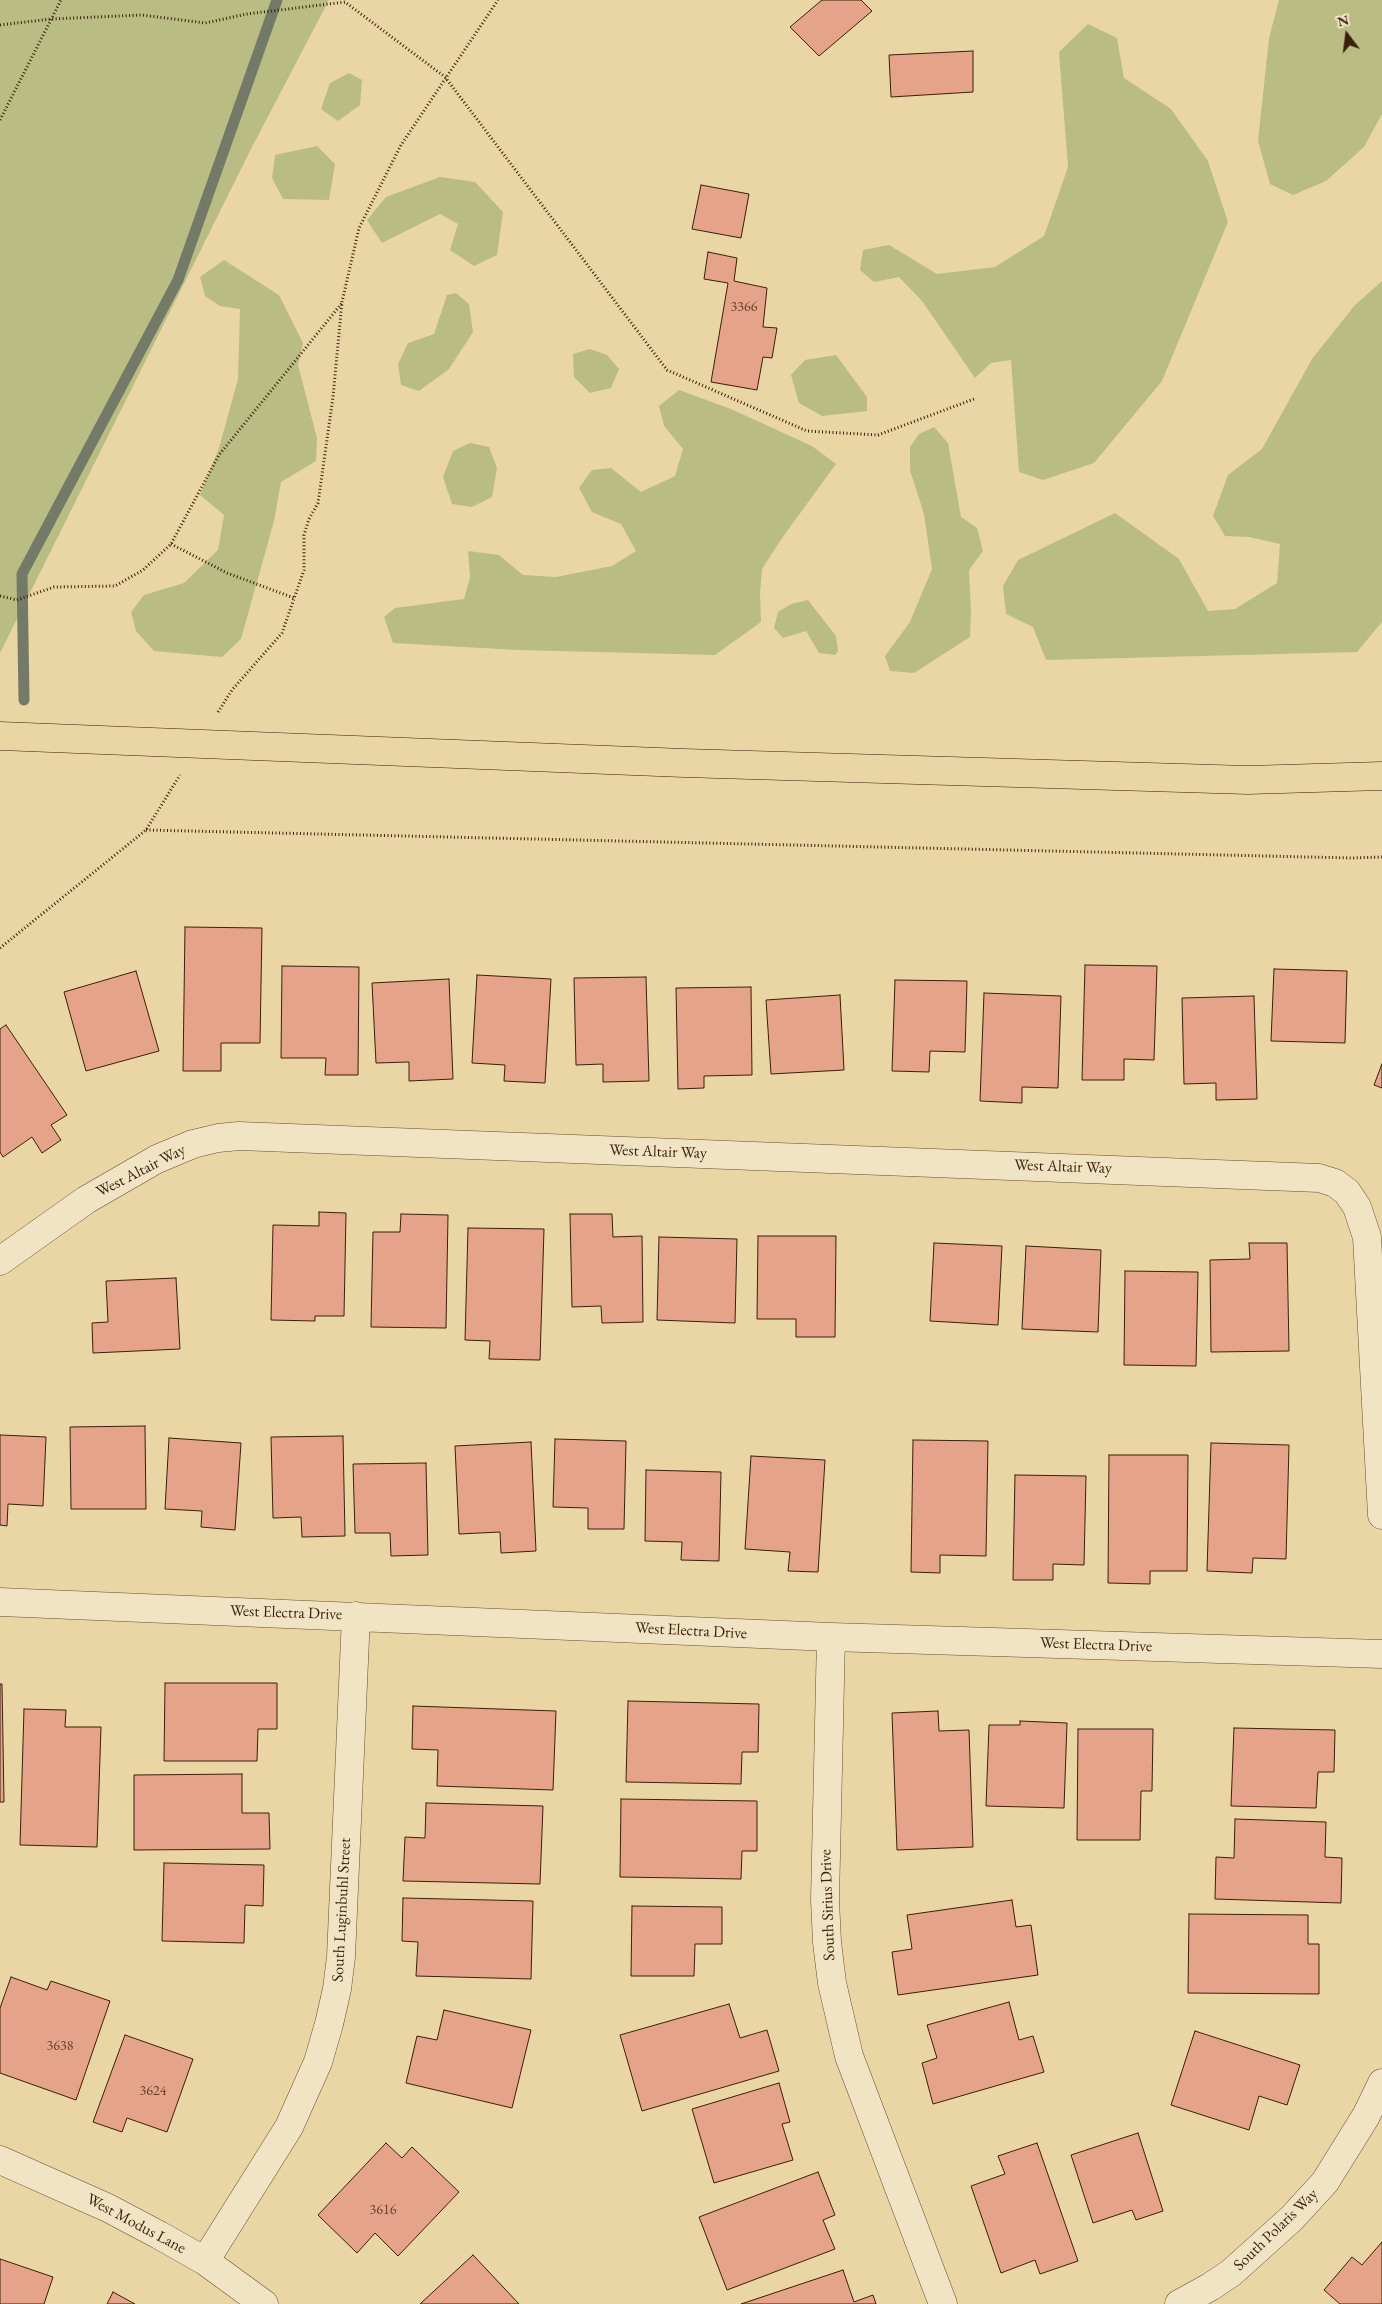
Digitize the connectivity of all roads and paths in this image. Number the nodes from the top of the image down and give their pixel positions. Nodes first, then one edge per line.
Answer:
1 (61, 0) edge
2 (498, 0) edge
3 (51, 19) junction
4 (0, 25) edge
5 (445, 77) junction
6 (0, 120) edge
7 (342, 302) junction
8 (974, 399) dead end
9 (171, 544) junction
10 (0, 596) edge
11 (294, 598) junction
12 (232, 690) dead end
13 (0, 736) edge
14 (1382, 776) edge
15 (1382, 857) edge
16 (0, 948) edge
17 (0, 1260) edge
18 (1379, 1404) edge
19 (1380, 1445) edge
20 (1382, 1515) edge
21 (0, 1602) edge
22 (356, 1616) junction
23 (831, 1637) junction
24 (1382, 1654) edge
25 (1382, 2083) edge
26 (0, 2160) edge
27 (205, 2261) junction
28 (264, 2304) edge
29 (943, 2304) edge
30 (1179, 2304) edge

1 - 3 path
2 - 5 path
3 - 4 path
3 - 5 path
3 - 6 path
5 - 7 path
5 - 8 path
7 - 9 path
7 - 11 path
9 - 10 path
9 - 11 path
11 - 12 path
13 - 14 main road
15 - 16 path
17 - 18 street, West Altair Way
18 - 19 street
19 - 20 street
21 - 22 street, West Electra Drive
22 - 23 street, West Electra Drive
22 - 27 street, South Luginbuhl Street
23 - 24 street, West Electra Drive
23 - 29 street, South Sirius Drive
25 - 30 street, South Polaris Way
26 - 27 street, West Modus Lane
27 - 28 street, West Modus Lane

